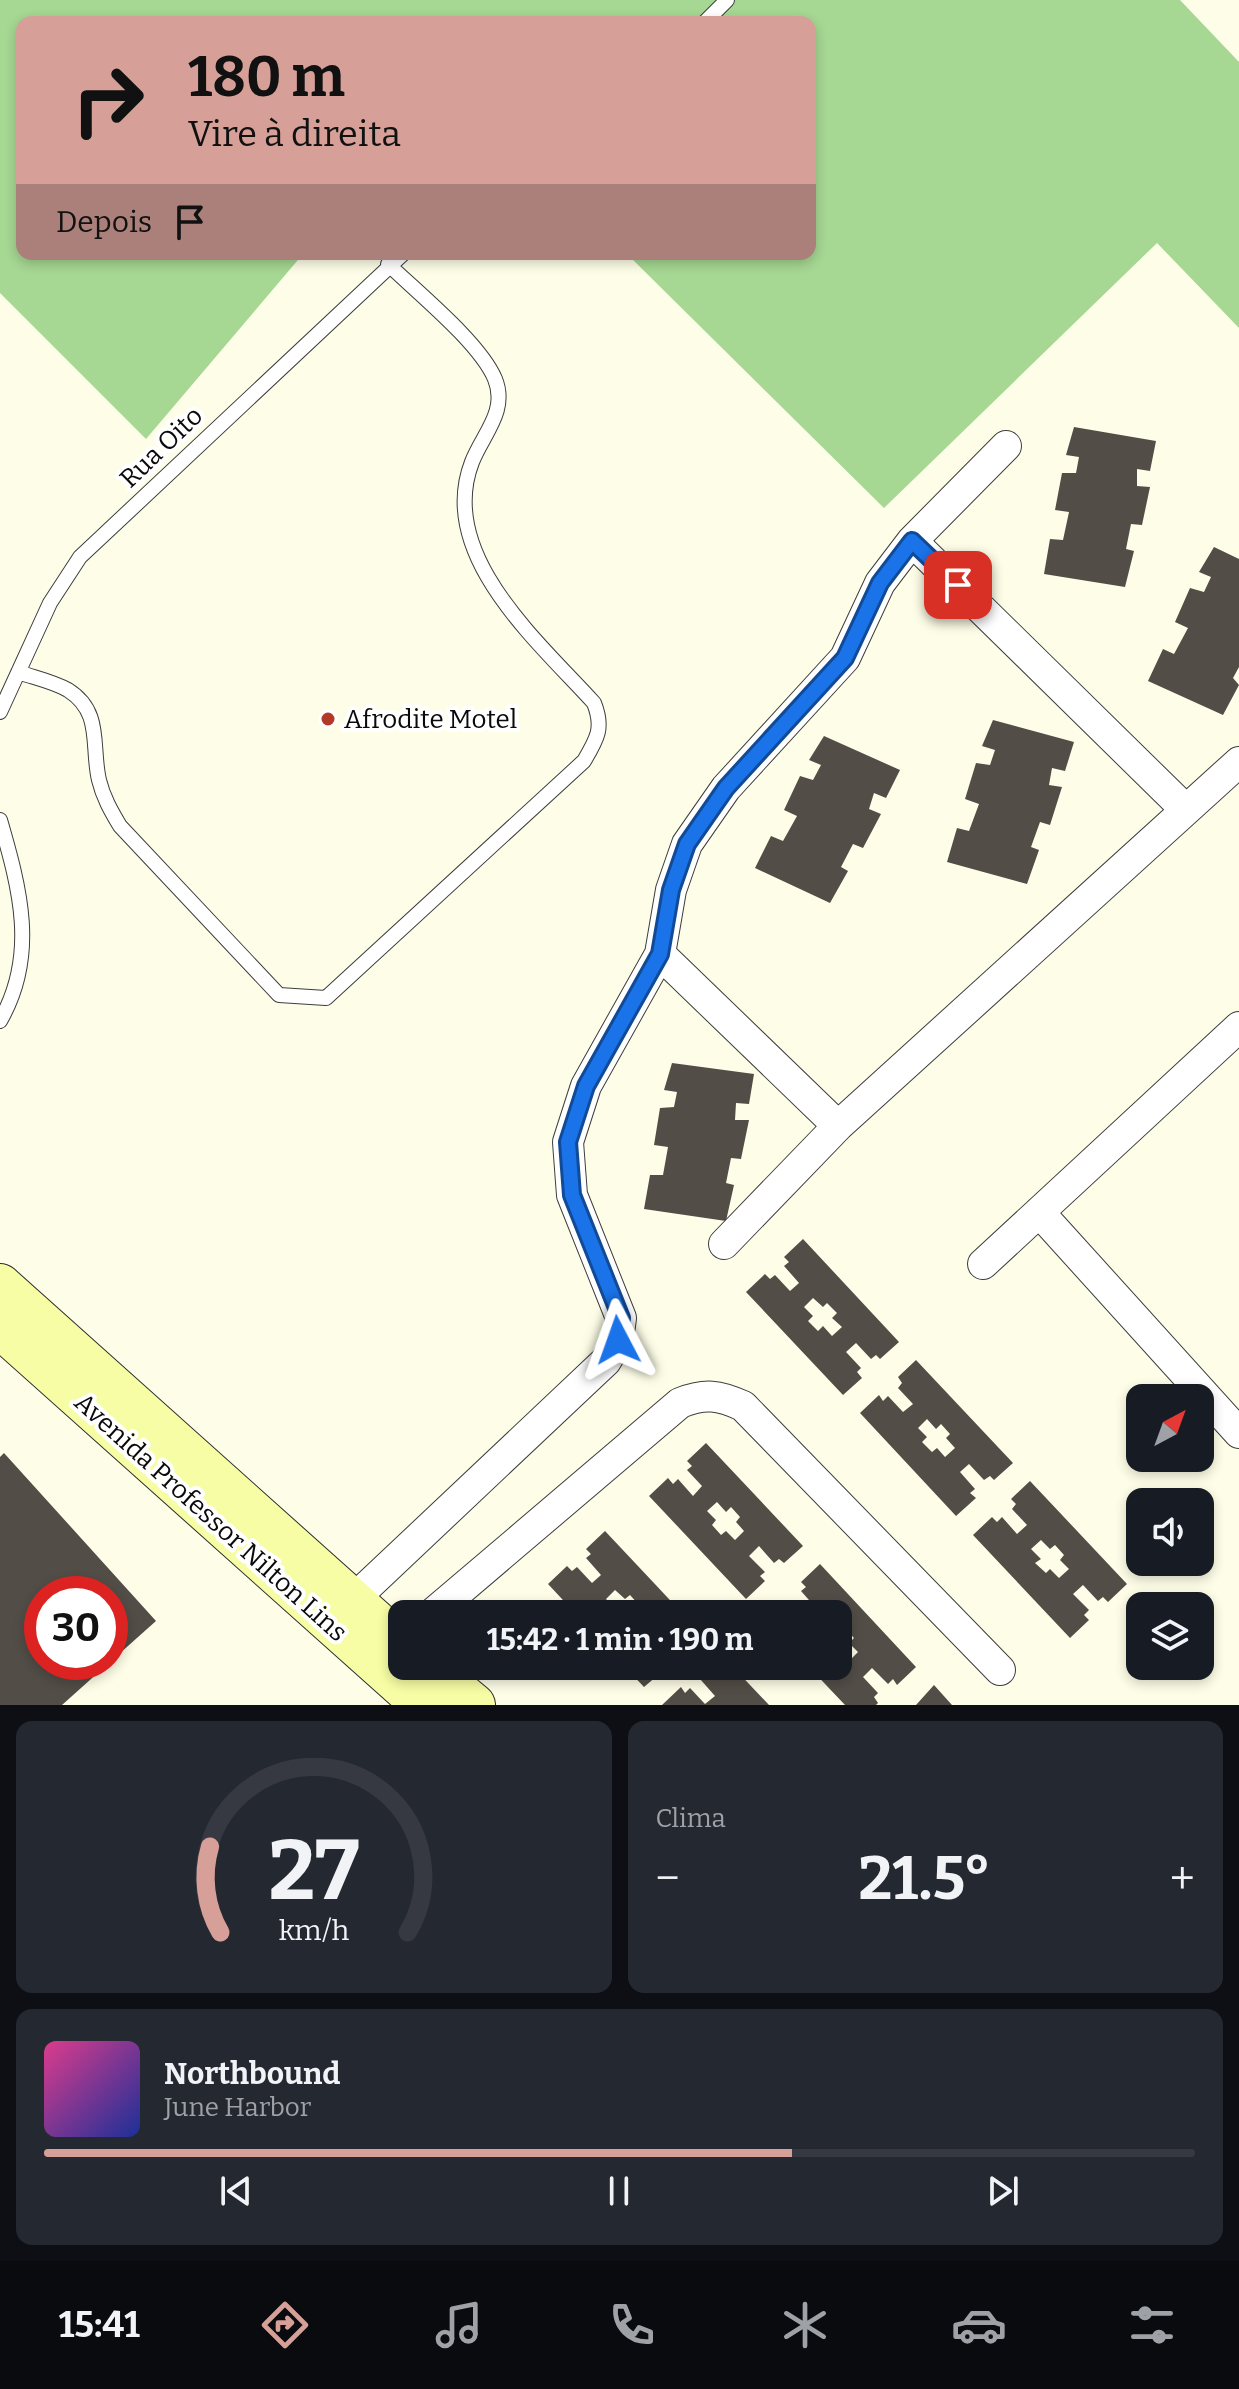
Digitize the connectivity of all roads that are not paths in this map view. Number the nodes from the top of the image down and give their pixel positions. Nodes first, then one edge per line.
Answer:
1 (727, 0) edge
2 (711, 16) edge
3 (394, 260) edge
4 (388, 264) junction
5 (1006, 446) dead end
6 (912, 541) junction
7 (21, 673) junction
8 (0, 712) edge
9 (1239, 762) edge
10 (1185, 809) junction
11 (0, 820) edge
12 (660, 954) junction
13 (0, 1021) edge
14 (1239, 1027) edge
15 (838, 1126) junction
16 (1039, 1212) junction
17 (724, 1244) dead end
18 (983, 1264) dead end
19 (0, 1285) edge
20 (0, 1327) edge
21 (1239, 1433) edge
22 (448, 1600) edge
23 (340, 1611) junction
24 (388, 1643) edge
25 (1000, 1670) dead end
26 (413, 1680) edge
27 (440, 1680) edge
28 (423, 1705) edge
29 (474, 1705) edge

1 - 2 lane
3 - 4 lane, Rua Oito
4 - 7 lane, Rua Oito
4 - 7 lane
5 - 6 street
6 - 10 street
6 - 12 street
7 - 8 lane, Rua Oito
9 - 10 street
10 - 15 street
11 - 13 lane
12 - 15 street
12 - 23 street
14 - 16 street
15 - 17 street
16 - 18 street
16 - 21 street
19 - 23 main road, Avenida Professor Nilton Lins
20 - 23 main road, Avenida Professor Nilton Lins
22 - 25 street
23 - 24 main road, Avenida Professor Nilton Lins
26 - 28 main road, Avenida Professor Nilton Lins
27 - 29 main road, Avenida Professor Nilton Lins

